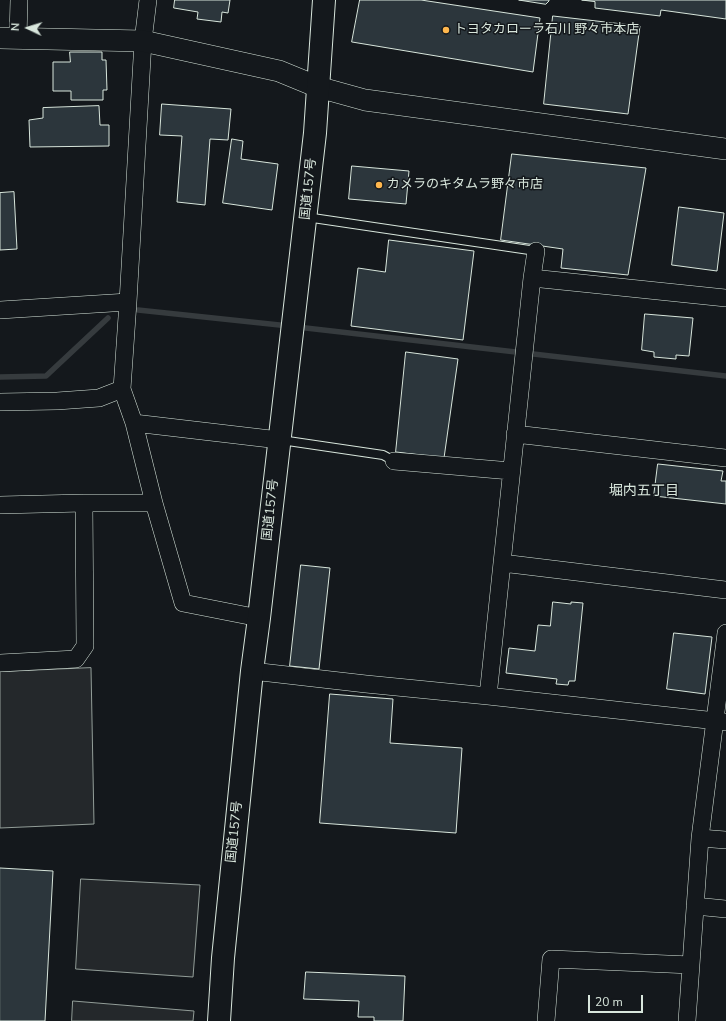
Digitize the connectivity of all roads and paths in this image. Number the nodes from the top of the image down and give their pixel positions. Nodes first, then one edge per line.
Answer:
1 (19, 0) edge
2 (148, 0) edge
3 (324, 0) edge
4 (9, 38) edge
5 (143, 40) junction
6 (318, 87) junction
7 (726, 149) edge
8 (306, 216) junction
9 (536, 251) joint
10 (532, 278) junction
11 (726, 298) edge
12 (128, 302) junction
13 (0, 310) edge
14 (122, 389) junction
15 (0, 402) edge
16 (134, 423) junction
17 (515, 434) junction
18 (279, 440) junction
19 (726, 458) edge
20 (394, 461) joint
21 (512, 471) junction
22 (84, 502) junction
23 (154, 503) junction
24 (0, 505) edge
25 (502, 563) junction
26 (726, 590) edge
27 (260, 618) junction
28 (726, 633) edge
29 (0, 663) edge
30 (252, 671) junction
31 (488, 696) junction
32 (720, 722) edge
33 (700, 838) junction
34 (726, 840) edge
35 (695, 906) junction
36 (726, 909) edge
37 (691, 965) junction
38 (220, 1020) edge
39 (546, 1021) edge
40 (687, 1021) edge

1 - 4 street
2 - 5 street
3 - 6 highway, 国道157号
4 - 5 street
5 - 6 street
5 - 12 street
6 - 7 street
6 - 8 highway, 国道157号
8 - 9 lane
8 - 18 highway, 国道157号
9 - 10 street
10 - 11 street
10 - 17 street
12 - 13 street
12 - 14 street
14 - 15 street
14 - 16 street
16 - 18 street
16 - 23 street
17 - 19 street
17 - 21 street
18 - 20 lane
18 - 27 highway, 国道157号
20 - 21 street
21 - 25 street
22 - 23 street
22 - 24 street
22 - 29 street
23 - 27 street
25 - 26 street
25 - 31 street
27 - 30 highway, 国道157号
28 - 32 street
30 - 31 street
30 - 38 highway, 国道157号
31 - 32 street
32 - 33 street
33 - 34 street
33 - 35 street
35 - 36 street
35 - 37 street
37 - 39 street
37 - 40 street

